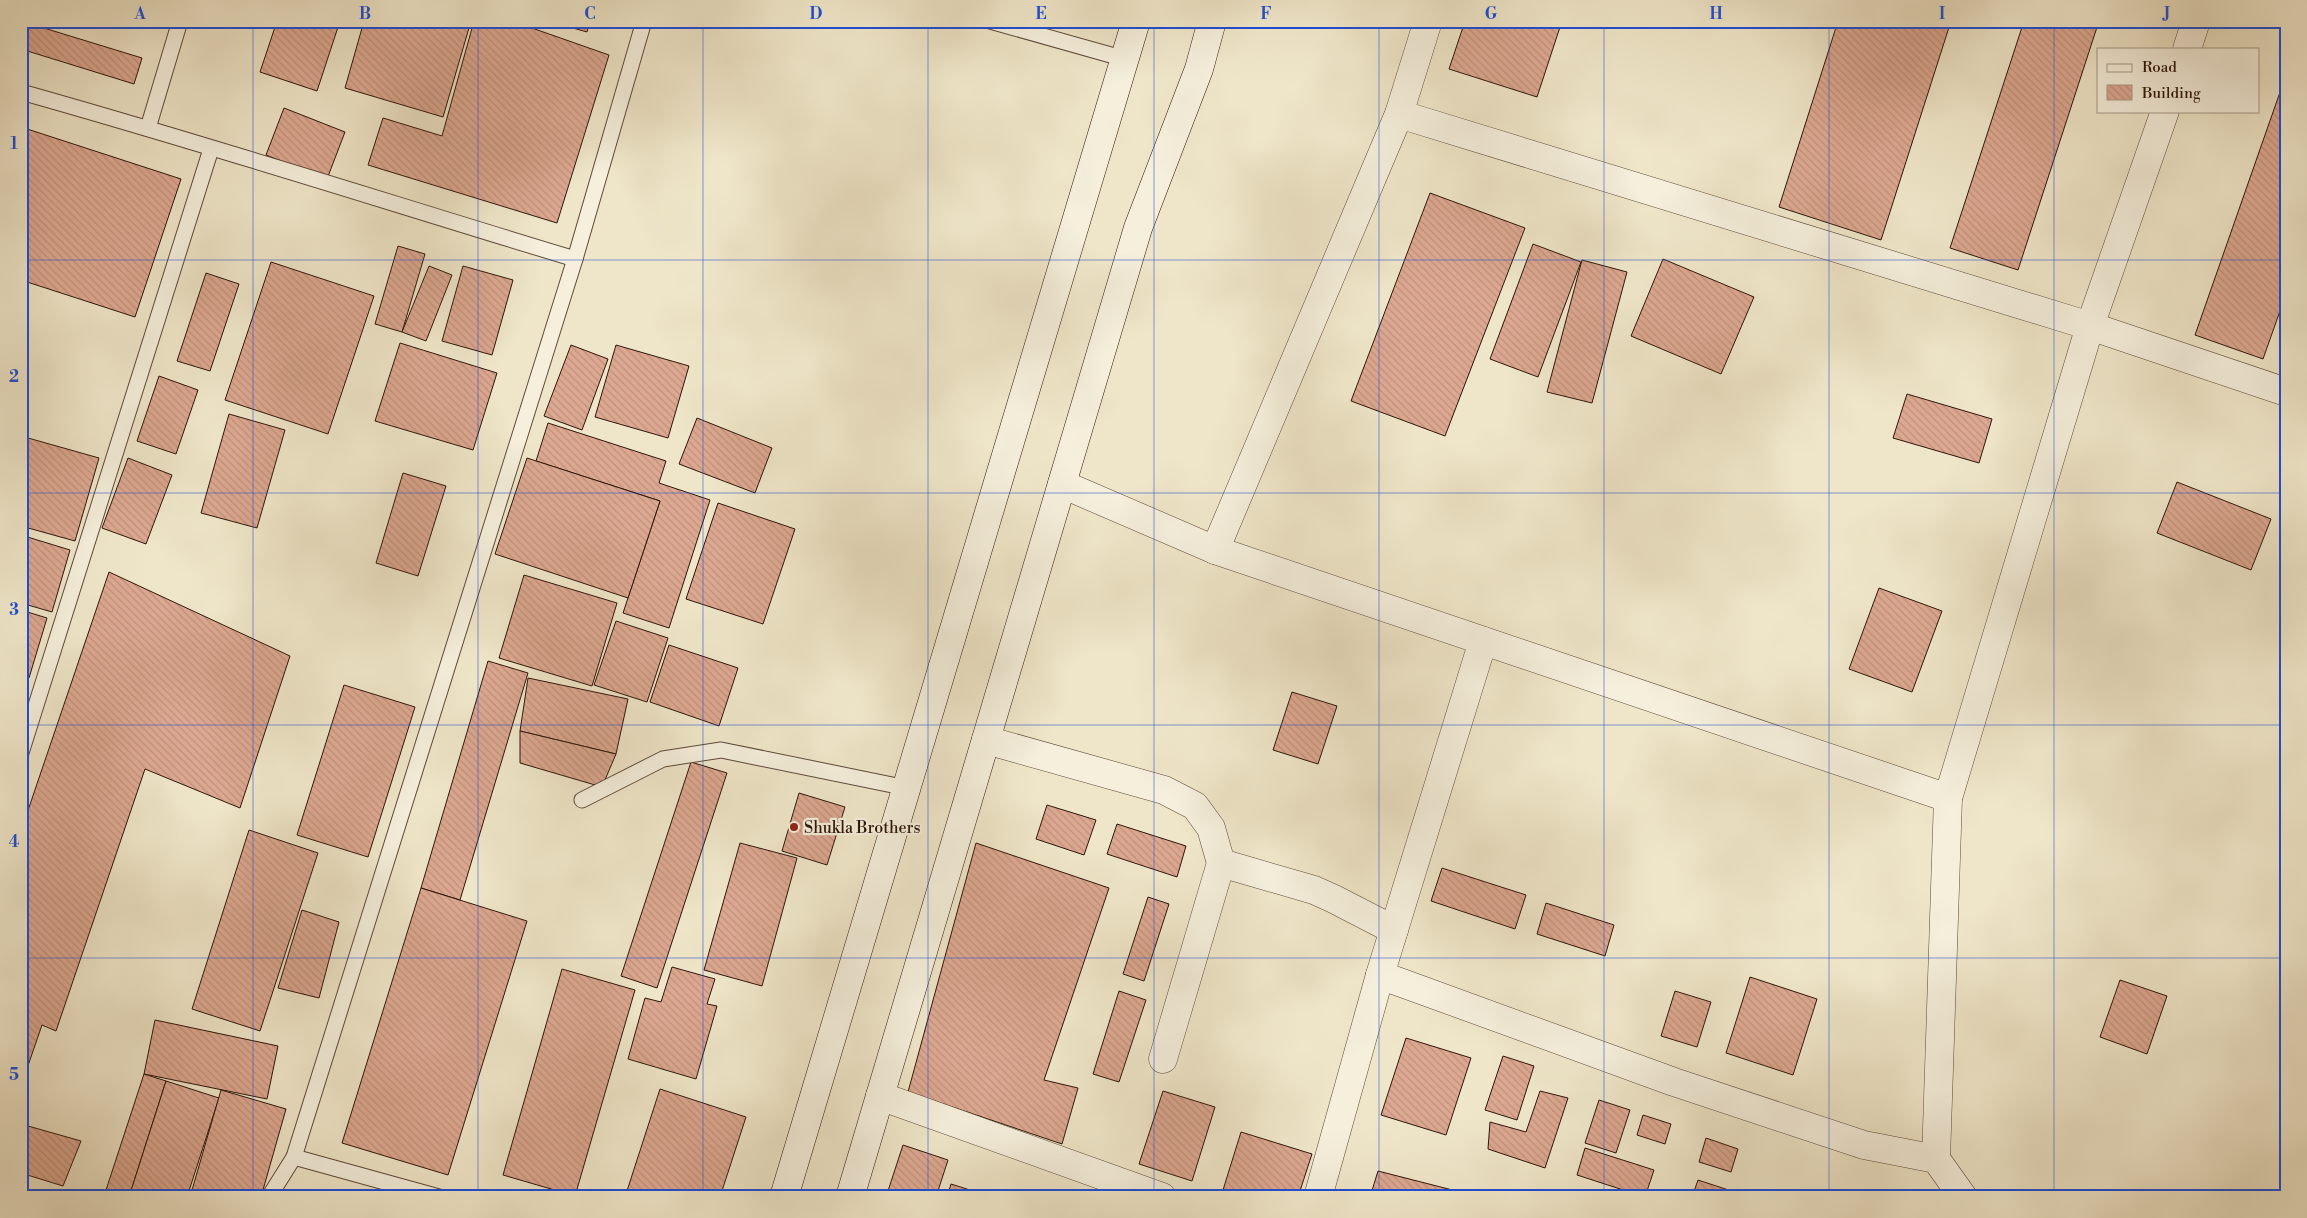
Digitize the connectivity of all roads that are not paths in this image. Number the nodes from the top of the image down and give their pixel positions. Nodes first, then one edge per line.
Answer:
1 (180, 21) edge
2 (644, 21) edge
3 (990, 21) edge
4 (1136, 21) edge
5 (1212, 21) edge
6 (1428, 21) edge
7 (2196, 21) edge
8 (2187, 48) edge
9 (1125, 59) junction
10 (21, 92) edge
11 (2165, 112) edge
12 (1399, 114) junction
13 (148, 128) junction
14 (211, 149) junction
15 (575, 258) junction
16 (2090, 326) junction
17 (2286, 392) edge
18 (1062, 484) junction
19 (1215, 550) junction
20 (1483, 641) junction
21 (986, 740) junction
22 (21, 753) edge
23 (907, 788) junction
24 (1948, 798) junction
25 (582, 800) dead end
26 (1221, 863) junction
27 (1394, 930) junction
28 (1380, 975) junction
29 (1163, 1059) dead end
30 (880, 1096) junction
31 (294, 1157) junction
32 (1936, 1159) junction
33 (269, 1197) edge
34 (439, 1197) edge
35 (784, 1197) edge
36 (850, 1197) edge
37 (1162, 1197) edge
38 (1318, 1197) edge
39 (1963, 1197) edge

1 - 13 lane
2 - 15 lane
3 - 9 lane
4 - 9 street
5 - 18 street
6 - 12 street
7 - 8 street
9 - 23 street
10 - 13 lane
11 - 16 street
12 - 16 street
12 - 19 street
13 - 14 lane
14 - 15 lane
14 - 22 lane
15 - 31 lane
16 - 17 street
16 - 24 street
18 - 19 street
18 - 21 street
19 - 20 street
20 - 24 street
20 - 27 street
21 - 26 street
21 - 30 street
23 - 25 lane
23 - 35 street
24 - 32 street
26 - 27 street
26 - 29 street
27 - 28 street
28 - 32 street
28 - 38 street
30 - 36 street
30 - 37 street
31 - 33 lane
31 - 34 lane
32 - 39 street

